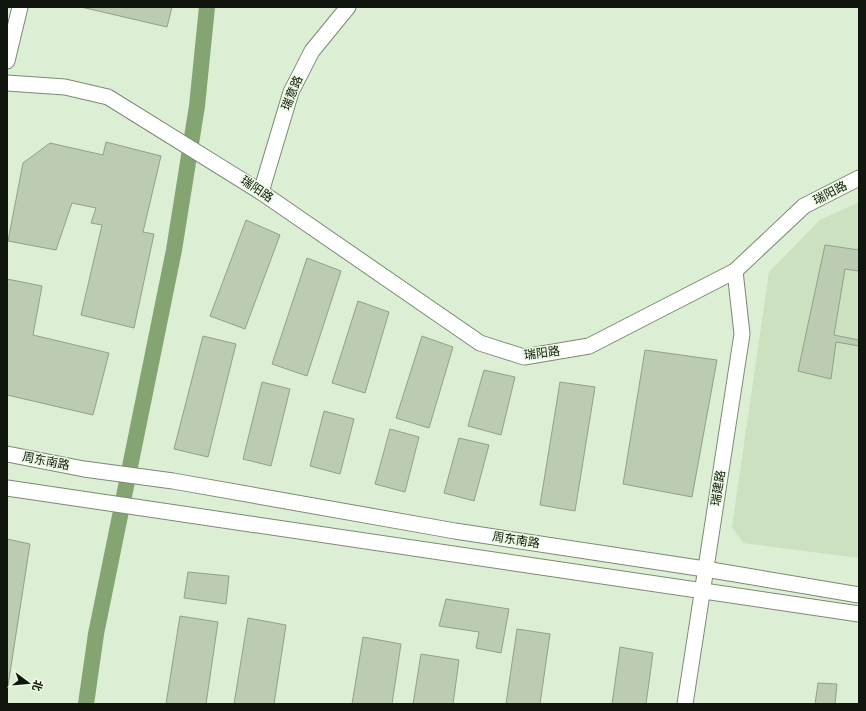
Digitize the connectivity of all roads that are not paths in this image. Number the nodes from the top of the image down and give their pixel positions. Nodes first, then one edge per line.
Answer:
1 (20, 7) edge
2 (348, 7) edge
3 (7, 61) edge
4 (7, 83) edge
5 (859, 178) edge
6 (260, 192) junction
7 (735, 271) junction
8 (7, 454) edge
9 (7, 488) edge
10 (705, 569) junction
11 (702, 591) junction
12 (859, 595) edge
13 (859, 614) edge
14 (685, 704) edge

1 - 3 street
2 - 6 street, 瑞意路
4 - 6 street, 瑞阳路
5 - 7 street, 瑞阳路
6 - 7 street, 瑞阳路
7 - 10 street, 瑞建路
8 - 10 street, 周东南路
9 - 11 street
10 - 11 street, 瑞建路
10 - 12 street, 周东南路
11 - 13 street
11 - 14 street, 瑞建路

